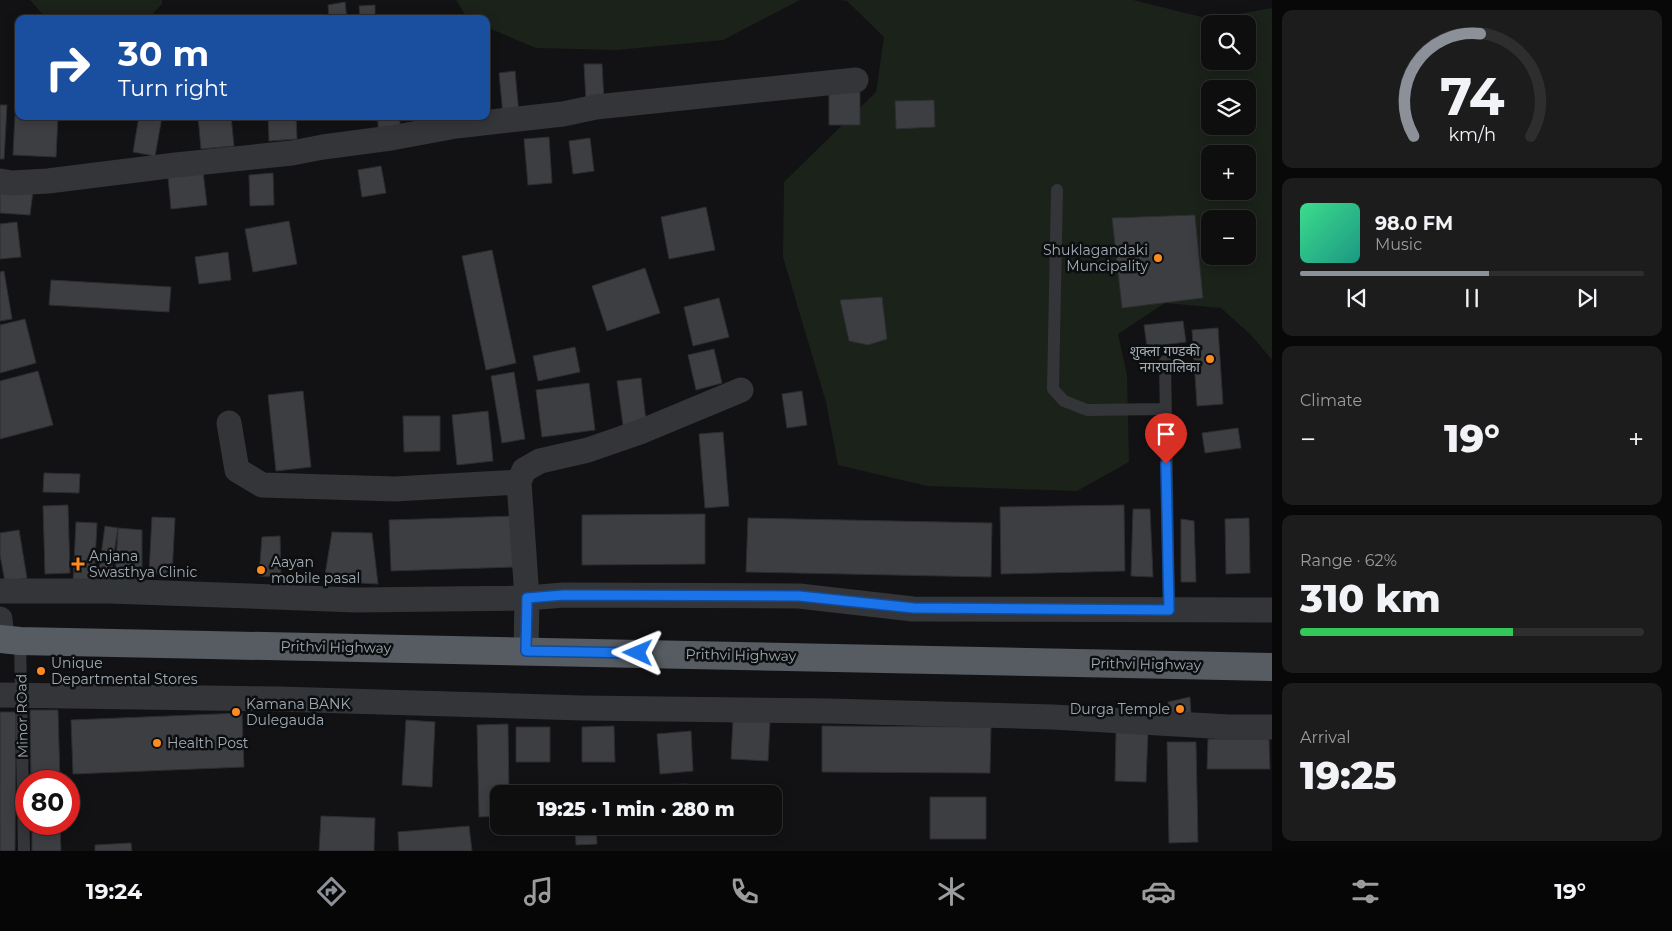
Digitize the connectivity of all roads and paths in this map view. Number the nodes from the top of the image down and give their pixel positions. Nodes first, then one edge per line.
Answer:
1 (856, 80) dead end
2 (0, 181) edge
3 (1057, 190) dead end
4 (1165, 361) dead end
5 (741, 390) dead end
6 (1165, 409) junction
7 (230, 423) dead end
8 (519, 482) junction
9 (0, 591) edge
10 (527, 598) junction
11 (1169, 610) junction
12 (1272, 610) edge
13 (6, 634) edge
14 (526, 651) junction
15 (1272, 667) edge
16 (11, 695) edge
17 (1272, 727) edge
18 (24, 851) edge

1 - 2 street
3 - 6 lane
4 - 6 lane
5 - 8 street
6 - 11 lane
7 - 8 street
8 - 10 street
9 - 10 street
10 - 11 street
10 - 14 street
11 - 12 street
13 - 14 highway, Prithvi Highway
13 - 16 lane, Minor ROad
14 - 15 highway, Prithvi Highway
16 - 17 street
16 - 18 lane, Minor ROad

